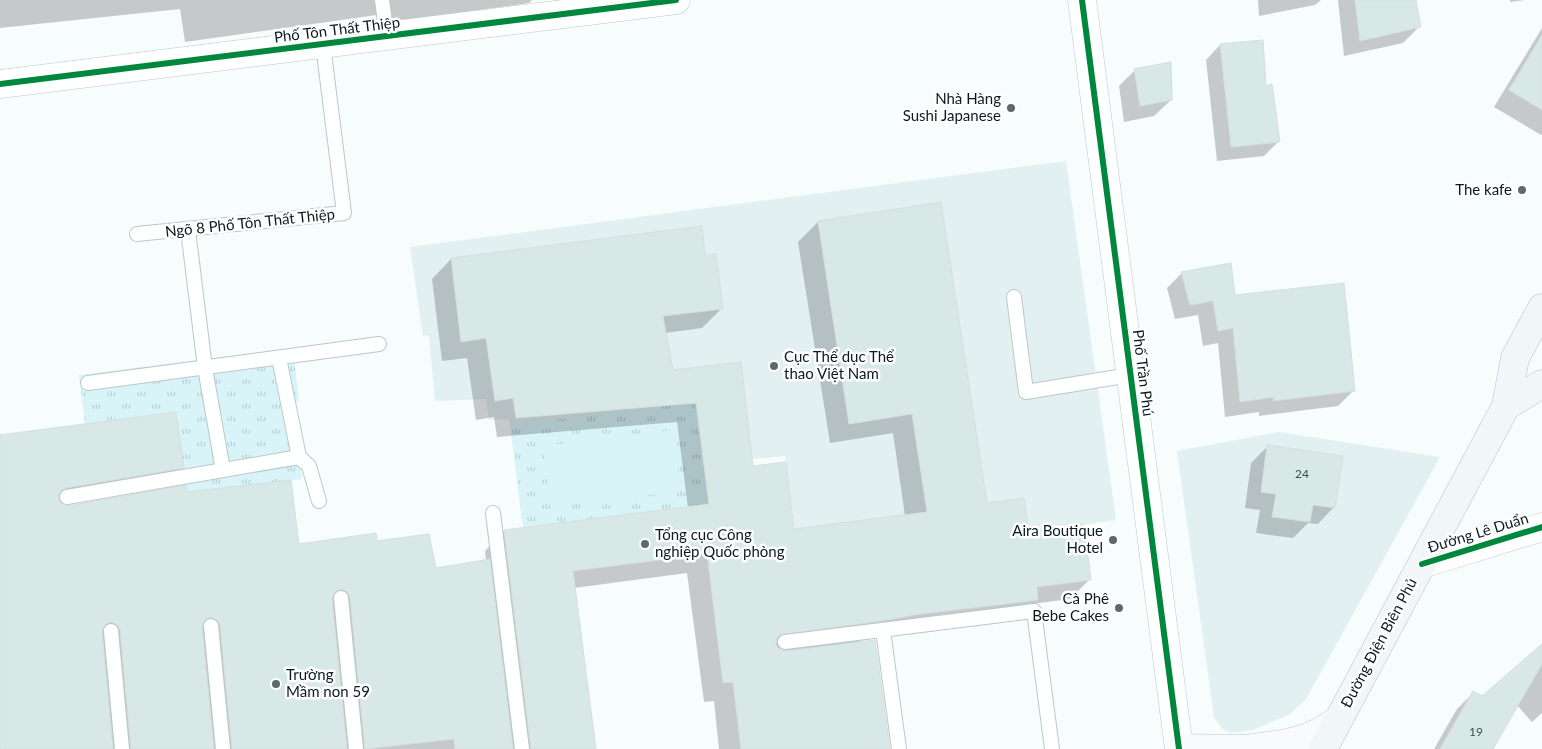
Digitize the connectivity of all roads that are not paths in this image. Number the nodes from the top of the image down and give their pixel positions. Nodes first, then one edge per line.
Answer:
1 (382, 0) edge
2 (676, 0) edge
3 (1082, 0) edge
4 (589, 6) edge
5 (387, 37) junction
6 (323, 45) junction
7 (0, 84) edge
8 (188, 230) junction
9 (137, 234) dead end
10 (1014, 297) dead end
11 (1542, 308) edge
12 (379, 344) dead end
13 (280, 358) junction
14 (205, 368) junction
15 (1130, 375) junction
16 (88, 383) dead end
17 (1542, 384) edge
18 (1506, 406) junction
19 (299, 457) junction
20 (223, 470) junction
21 (67, 496) dead end
22 (319, 501) dead end
23 (493, 513) dead end
24 (1542, 527) edge
25 (1422, 564) junction
26 (341, 598) dead end
27 (211, 626) dead end
28 (883, 630) junction
29 (111, 631) dead end
30 (785, 642) dead end
31 (1338, 720) junction
32 (1179, 748) edge
33 (122, 749) edge
34 (222, 749) edge
35 (356, 749) edge
36 (522, 749) edge
37 (899, 749) edge
38 (1052, 749) edge
39 (1242, 749) edge
40 (1323, 749) edge

1 - 5 lane
2 - 4 street, Phố Tôn Thất Thiệp
3 - 15 street, Phố Trần Phú
4 - 5 street, Phố Tôn Thất Thiệp
5 - 6 street, Phố Tôn Thất Thiệp
6 - 7 street, Phố Tôn Thất Thiệp
6 - 8 lane, Ngõ 8 Phố Tôn Thất Thiệp
8 - 9 lane, Ngõ 8 Phố Tôn Thất Thiệp
8 - 14 lane
10 - 15 lane
11 - 18 main road, Đường Điện Biên Phủ
12 - 13 lane
13 - 14 lane
13 - 19 lane
14 - 16 lane
14 - 20 lane
15 - 32 street, Phố Trần Phú
17 - 18 main road
18 - 25 main road, Đường Điện Biên Phủ
19 - 20 lane
19 - 22 lane
20 - 21 lane
23 - 36 lane
24 - 25 street, Đường Lê Duẩn
25 - 31 main road, Đường Điện Biên Phủ
26 - 35 lane
27 - 34 lane
28 - 30 lane
28 - 37 lane
28 - 38 lane
29 - 33 lane
31 - 39 main road
31 - 40 main road, Đường Điện Biên Phủ
32 - 39 main road

